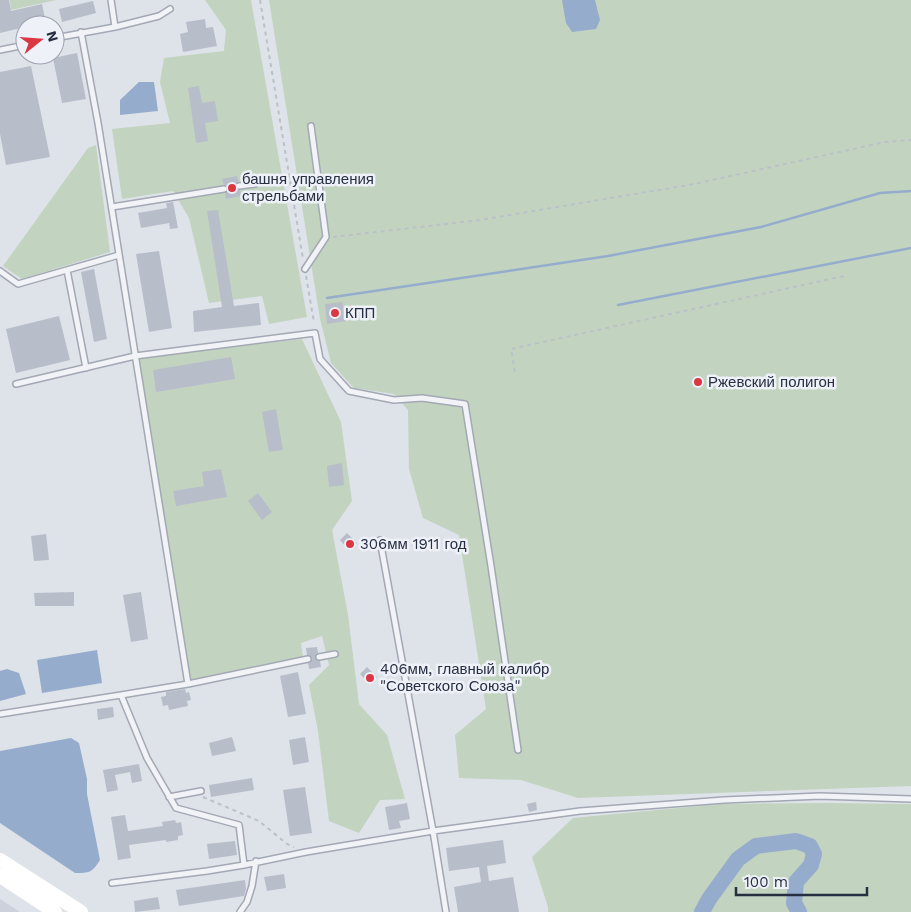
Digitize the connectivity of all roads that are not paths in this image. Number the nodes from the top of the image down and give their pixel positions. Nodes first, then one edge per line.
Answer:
1 (111, 0) edge
2 (170, 9) dead end
3 (115, 27) junction
4 (82, 32) junction
5 (65, 36) edge
6 (15, 47) edge
7 (0, 50) edge
8 (311, 126) dead end
9 (255, 184) dead end
10 (239, 186) dead end
11 (224, 189) dead end
12 (112, 207) junction
13 (119, 256) junction
14 (305, 269) road end
15 (67, 270) junction
16 (0, 271) edge
17 (135, 356) junction
18 (86, 368) junction
19 (16, 384) dead end
20 (380, 540) dead end
21 (335, 654) dead end
22 (319, 657) dead end
23 (308, 659) dead end
24 (188, 684) junction
25 (121, 695) junction
26 (0, 714) edge
27 (518, 750) dead end
28 (201, 791) dead end
29 (170, 797) junction
30 (911, 799) edge
31 (433, 831) junction
32 (0, 860) edge
33 (256, 861) junction
34 (244, 864) junction
35 (0, 876) edge
36 (112, 883) dead end
37 (55, 912) edge
38 (81, 912) edge
39 (240, 912) edge
40 (446, 912) edge

1 - 3 lane
2 - 3 lane
3 - 4 lane
4 - 5 lane
4 - 12 lane
6 - 7 lane
8 - 14 lane
9 - 10 lane
11 - 12 lane
12 - 13 lane
13 - 15 lane
13 - 17 lane
15 - 16 lane
15 - 18 lane
17 - 18 lane
17 - 24 lane
17 - 27 lane
18 - 19 lane
20 - 31 lane
21 - 22 lane
23 - 24 lane
24 - 25 lane
25 - 26 lane
25 - 29 lane
28 - 29 lane
29 - 34 lane
30 - 31 lane
31 - 33 lane
31 - 40 lane
32 - 38 main road
33 - 34 lane
33 - 39 lane
34 - 36 lane
35 - 37 main road

